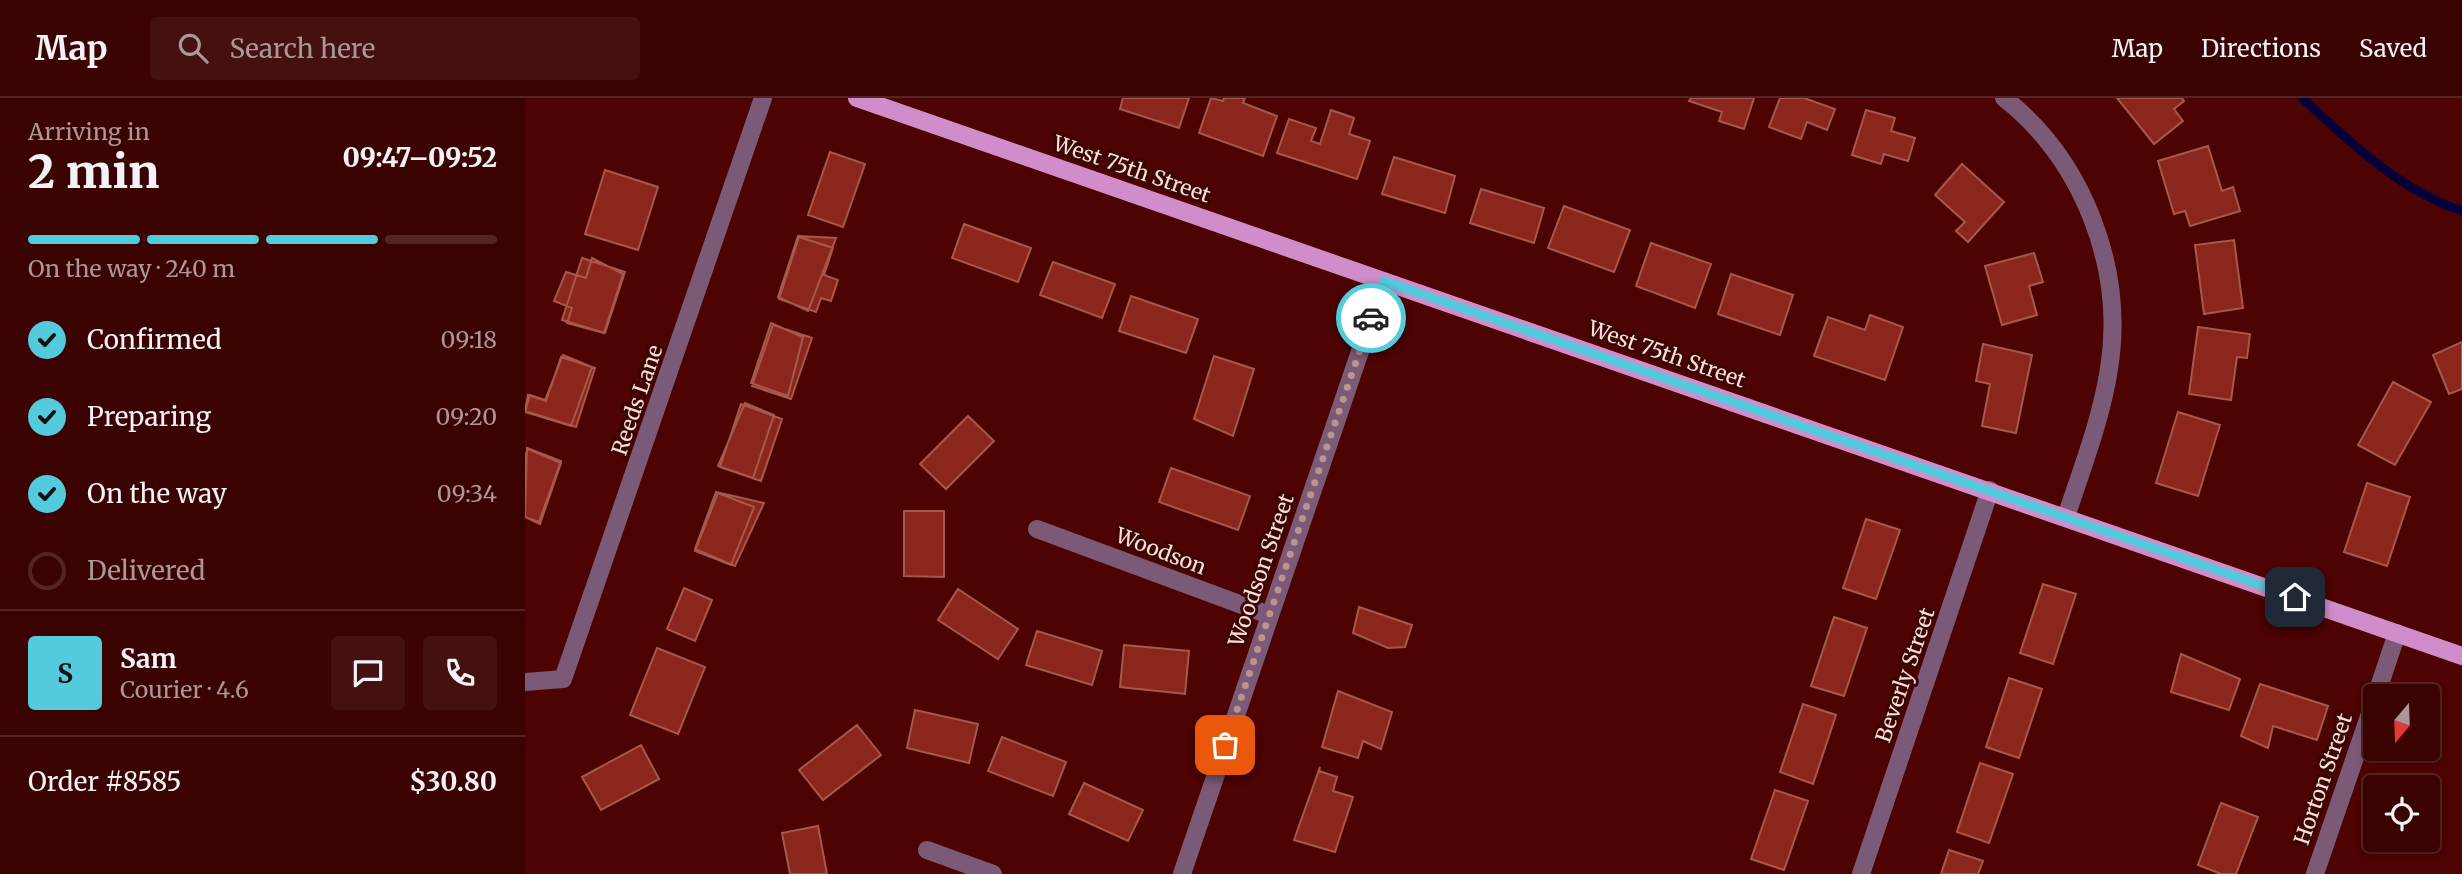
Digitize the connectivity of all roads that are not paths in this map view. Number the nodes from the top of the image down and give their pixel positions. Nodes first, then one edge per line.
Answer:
1 (763, 98) edge
2 (857, 98) edge
3 (2004, 98) edge
4 (1384, 281) junction
5 (1990, 490) junction
6 (2066, 517) junction
7 (1037, 528) dead end
8 (1269, 615) junction
9 (2397, 633) junction
10 (2462, 656) edge
11 (525, 682) edge
12 (2380, 684) edge
13 (2363, 733) edge
14 (927, 850) dead end
15 (993, 874) edge
16 (1182, 874) edge
17 (1861, 874) edge
18 (2315, 874) edge

1 - 11 street, Reeds Lane
2 - 4 main road, West 75th Street
3 - 6 street
4 - 5 main road, West 75th Street
4 - 8 street, Woodson Street
5 - 6 main road, West 75th Street
5 - 17 street, Beverly Street
6 - 9 main road, West 75th Street
7 - 8 street, Woodson
8 - 16 street, Woodson Street
9 - 10 main road, West 75th Street
9 - 12 street, Horton Street
13 - 18 street, Horton Street
14 - 15 street

